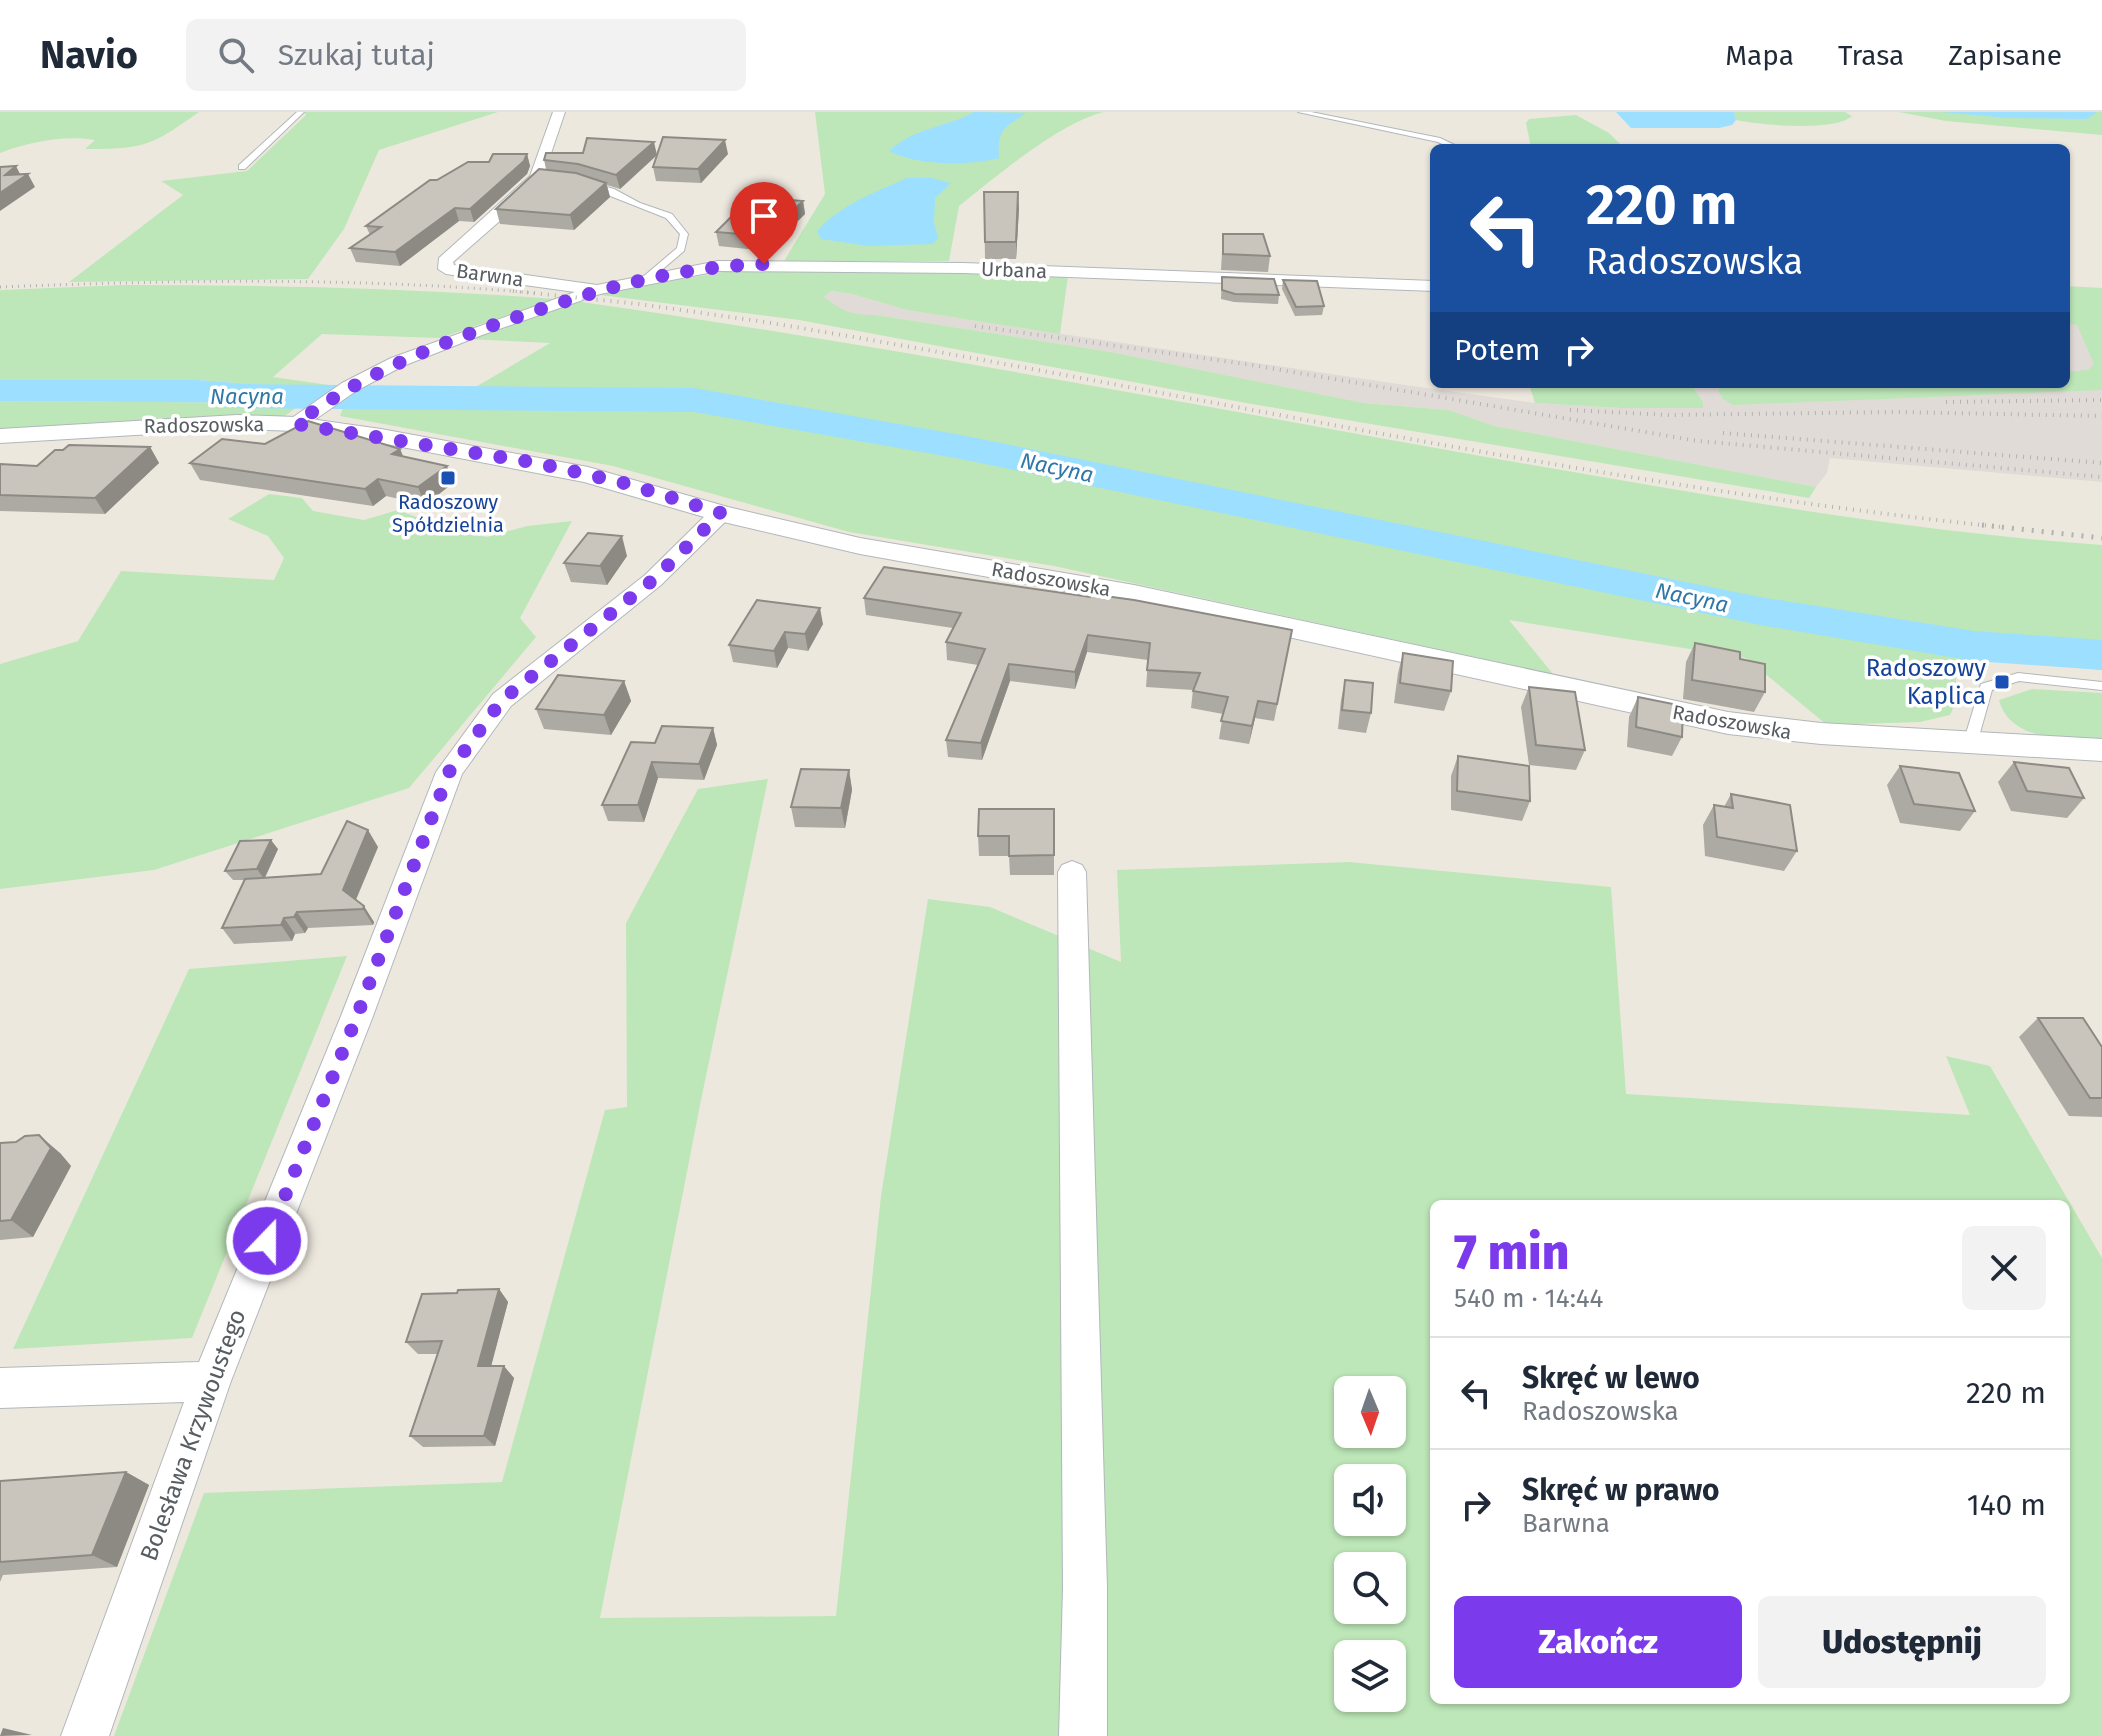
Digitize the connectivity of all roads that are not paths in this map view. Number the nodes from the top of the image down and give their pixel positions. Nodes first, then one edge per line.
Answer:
1 (301, 112) edge
2 (559, 112) edge
3 (1301, 112) edge
4 (1448, 144) edge
5 (242, 167) dead end
6 (581, 182) edge
7 (647, 278) junction
8 (1430, 286) edge
9 (596, 290) junction
10 (296, 424) junction
11 (0, 436) edge
12 (721, 513) junction
13 (2102, 686) edge
14 (1971, 740) junction
15 (2102, 750) edge
16 (1072, 872) dead end
17 (211, 1381) junction
18 (0, 1388) edge
19 (85, 1736) edge
20 (1083, 1736) edge

1 - 5 lane
2 - 9 street, Barwna
3 - 4 lane
6 - 7 lane
7 - 8 street, Urbana
7 - 9 street, Urbana
9 - 10 street, Barwna
10 - 11 street, Radoszowska
10 - 12 street, Radoszowska
12 - 14 street, Radoszowska
12 - 17 street, Bolesława Krzywoustego
13 - 14 lane
14 - 15 street, Radoszowska
16 - 20 street
17 - 18 street
17 - 19 street, Bolesława Krzywoustego

